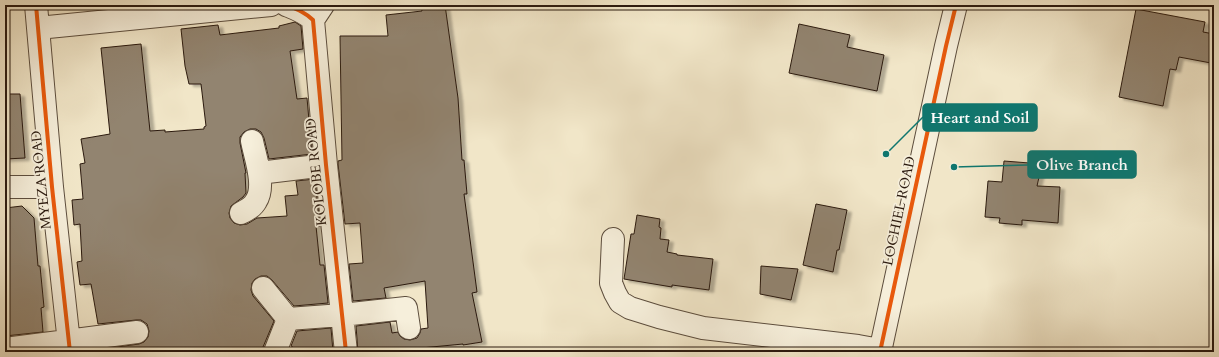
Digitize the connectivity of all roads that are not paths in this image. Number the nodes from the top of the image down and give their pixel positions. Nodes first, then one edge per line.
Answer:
1 (36, 5) edge
2 (271, 5) edge
3 (286, 5) edge
4 (956, 5) edge
5 (318, 13) edge
6 (38, 28) junction
7 (252, 141) dead end
8 (326, 165) junction
9 (259, 173) junction
10 (5, 187) edge
11 (52, 187) junction
12 (242, 213) dead end
13 (613, 239) dead end
14 (263, 288) dead end
15 (407, 309) dead end
16 (342, 315) junction
17 (288, 319) junction
18 (137, 332) dead end
19 (70, 346) edge
20 (5, 349) edge
21 (880, 351) edge
22 (275, 352) edge
23 (346, 352) edge

1 - 6 street, MYEZA ROAD
2 - 6 street
3 - 5 street, KOLOBE ROAD
4 - 21 street, LOCHIEL ROAD
5 - 8 street, KOLOBE ROAD
6 - 11 street, MYEZA ROAD
7 - 9 street
8 - 9 street, KOLOBE ROAD
8 - 16 street, KOLOBE ROAD
9 - 12 street
10 - 11 street
11 - 19 street, MYEZA ROAD
13 - 21 street
14 - 17 street
15 - 16 street
16 - 17 street
16 - 23 street, KOLOBE ROAD
17 - 22 street
18 - 19 street
19 - 20 street

